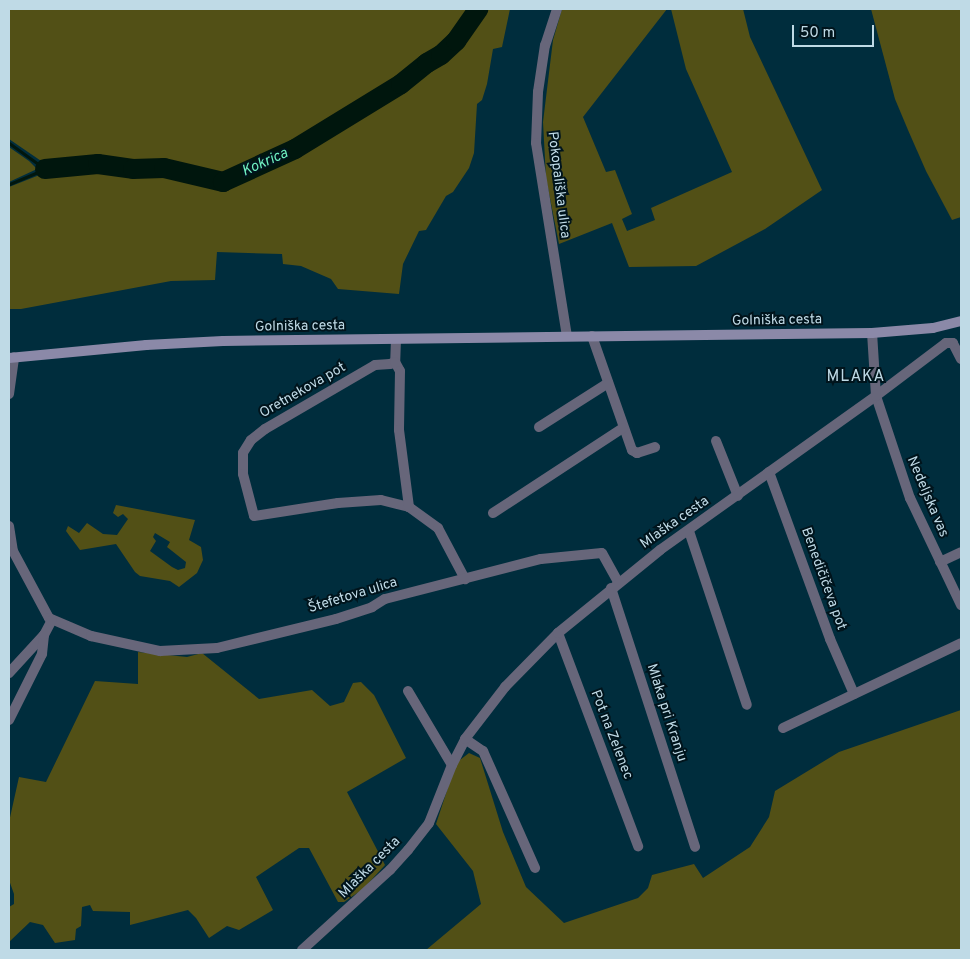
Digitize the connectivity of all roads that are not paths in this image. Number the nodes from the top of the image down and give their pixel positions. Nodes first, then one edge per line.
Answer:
1 (557, 9) edge
2 (961, 321) edge
3 (872, 333) junction
4 (567, 336) junction
5 (592, 336) junction
6 (396, 339) junction
7 (12, 358) edge
8 (961, 359) edge
9 (395, 362) junction
10 (608, 383) junction
11 (9, 394) edge
12 (876, 396) junction
13 (539, 427) dead end
14 (623, 428) junction
15 (716, 441) dead end
16 (655, 446) dead end
17 (769, 472) junction
18 (738, 496) junction
19 (409, 507) junction
20 (493, 513) dead end
21 (9, 526) edge
22 (688, 531) junction
23 (961, 552) edge
24 (940, 562) junction
25 (465, 579) junction
26 (614, 585) junction
27 (961, 606) edge
28 (52, 620) junction
29 (558, 633) junction
30 (44, 635) junction
31 (961, 643) edge
32 (9, 673) edge
33 (408, 691) dead end
34 (854, 694) junction
35 (747, 705) dead end
36 (9, 720) edge
37 (783, 728) dead end
38 (465, 739) junction
39 (452, 765) junction
40 (638, 846) dead end
41 (695, 846) dead end
42 (535, 868) dead end
43 (302, 950) edge

1 - 4 street, Pokopališka ulica
2 - 3 main road, Golniška cesta
3 - 5 main road, Golniška cesta
3 - 12 street
4 - 5 main road, Golniška cesta
4 - 6 main road, Golniška cesta
5 - 10 street
6 - 7 main road, Golniška cesta
6 - 9 street
7 - 11 street
8 - 12 street
9 - 19 street
9 - 19 street, Oretnekova pot
10 - 13 street
10 - 14 street
12 - 17 street, Mlaška cesta
12 - 24 street, Nedeljska vas
14 - 16 street
14 - 20 street
15 - 18 street
17 - 18 street, Mlaška cesta
17 - 34 street, Benedičičeva pot
18 - 22 street, Mlaška cesta
19 - 25 street, Oretnekova pot
21 - 28 street
22 - 26 street, Mlaška cesta
22 - 35 street
23 - 24 street
24 - 27 street, Nedeljska vas
25 - 26 street, Štefetova ulica
25 - 28 street, Štefetova ulica
26 - 29 street, Mlaška cesta
26 - 41 street, Mlaka pri Kranju
28 - 30 street
29 - 38 street, Mlaška cesta
29 - 40 street, Pot na Zelenec
30 - 32 street
30 - 36 street
31 - 34 street
33 - 39 street
34 - 37 street
38 - 39 street, Mlaška cesta
38 - 42 street
39 - 43 street, Mlaška cesta

